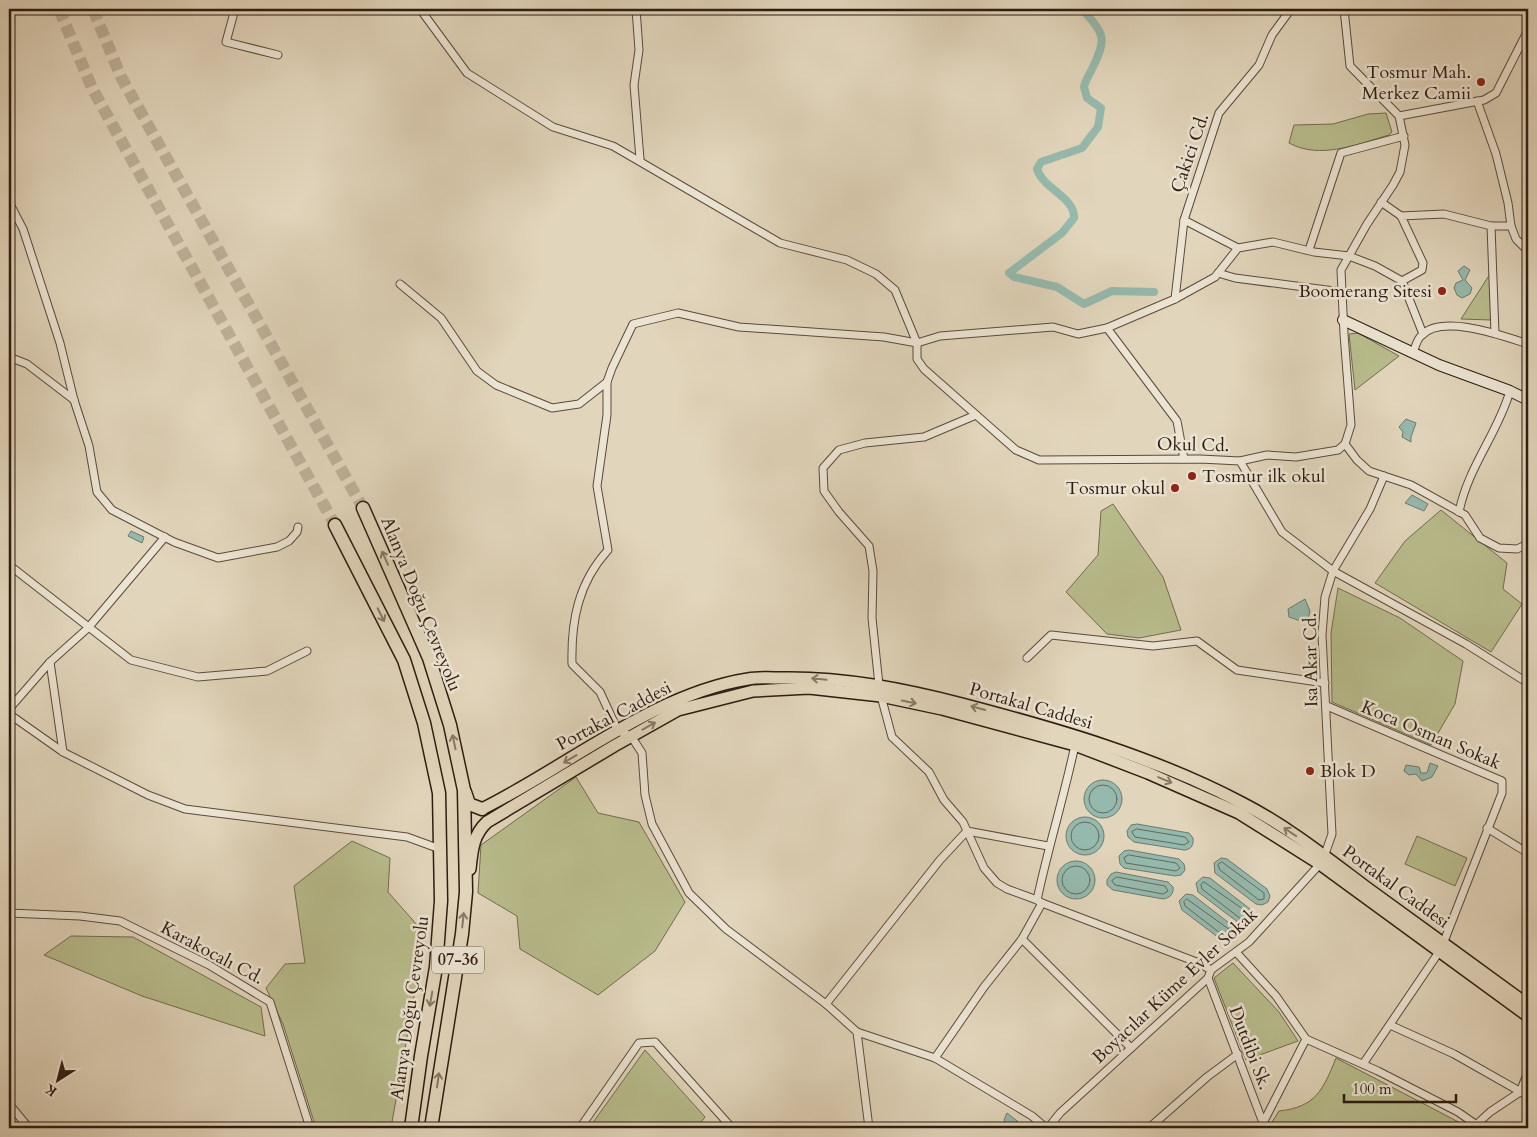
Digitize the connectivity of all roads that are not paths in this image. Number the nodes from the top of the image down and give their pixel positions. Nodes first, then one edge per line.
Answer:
1 (235, 9) edge
2 (420, 9) edge
3 (636, 9) edge
4 (1291, 9) edge
5 (1344, 9) edge
6 (1528, 30) edge
7 (278, 55) dead end
8 (1477, 101) junction
9 (1399, 116) junction
10 (1404, 136) junction
11 (640, 159) junction
12 (9, 202) edge
13 (1381, 202) junction
14 (1401, 216) junction
15 (1184, 220) junction
16 (1491, 226) junction
17 (1511, 226) junction
18 (1238, 248) junction
19 (1309, 250) junction
20 (1528, 251) edge
21 (1349, 256) junction
22 (1218, 274) junction
23 (1402, 281) junction
24 (400, 284) dead end
25 (1342, 292) junction
26 (1175, 299) junction
27 (1343, 320) junction
28 (1107, 328) junction
29 (1495, 333) junction
30 (1423, 334) junction
31 (917, 343) junction
32 (1528, 344) edge
33 (1413, 353) junction
34 (9, 357) edge
35 (608, 382) junction
36 (1510, 391) junction
37 (74, 400) junction
38 (1528, 400) edge
39 (976, 415) junction
40 (1345, 444) junction
41 (1184, 459) junction
42 (1240, 461) junction
43 (1384, 476) junction
44 (363, 508) tunnel mouth
45 (1459, 512) junction
46 (335, 525) tunnel mouth
47 (298, 527) dead end
48 (165, 537) junction
49 (1528, 544) edge
50 (9, 565) edge
51 (1333, 571) junction
52 (88, 628) junction
53 (307, 651) dead end
54 (1027, 658) dead end
55 (50, 662) junction
56 (1325, 682) junction
57 (1528, 683) edge
58 (880, 691) junction
59 (1327, 706) junction
60 (9, 709) edge
61 (9, 714) edge
62 (618, 731) junction
63 (630, 736) junction
64 (1076, 741) junction
65 (62, 752) junction
66 (464, 790) junction
67 (482, 809) joint
68 (1487, 828) junction
69 (967, 830) junction
70 (1048, 846) junction
71 (440, 849) junction
72 (1528, 853) edge
73 (1322, 860) junction
74 (466, 892) junction
75 (1039, 902) junction
76 (9, 913) edge
77 (1022, 938) junction
78 (1441, 948) junction
79 (1236, 952) junction
80 (1209, 974) junction
81 (826, 1004) junction
82 (1528, 1005) edge
83 (1528, 1016) edge
84 (1390, 1025) junction
85 (857, 1032) junction
86 (1306, 1039) junction
87 (1131, 1048) junction
88 (1238, 1054) junction
89 (935, 1058) junction
90 (1363, 1064) junction
91 (1528, 1072) edge
92 (1520, 1092) junction
93 (1528, 1096) edge
94 (9, 1104) edge
95 (1264, 1126) edge
96 (1479, 1126) edge
97 (29, 1128) edge
98 (310, 1128) edge
99 (412, 1128) edge
100 (431, 1128) edge
101 (580, 1128) edge
102 (732, 1128) edge
103 (869, 1128) edge
104 (1047, 1128) edge
105 (1149, 1128) edge

1 - 7 street
2 - 11 street, Okul Cd.
3 - 11 street
4 - 15 street, Çakici Cd.
5 - 9 street
6 - 8 street
8 - 9 street
8 - 17 street
9 - 10 street
10 - 13 street
10 - 19 street
11 - 31 street, Okul Cd.
12 - 37 street
13 - 14 street
13 - 21 street
14 - 16 street
14 - 23 street
15 - 18 street
15 - 26 street, Çakici Cd.
16 - 17 street
16 - 29 street
17 - 20 street
18 - 19 street
18 - 22 street
19 - 21 street
21 - 23 street
21 - 25 street
22 - 25 street
22 - 26 street
23 - 30 street
24 - 35 street
25 - 27 street
26 - 28 street
27 - 33 street
27 - 40 street
28 - 31 street
28 - 41 street
29 - 30 street
29 - 32 street
30 - 33 street
31 - 35 street
31 - 39 street, Okul Cd.
33 - 36 street
34 - 37 street
35 - 62 street
36 - 38 street
36 - 45 street
37 - 48 street
39 - 41 street, Okul Cd.
39 - 58 street
40 - 42 street
40 - 43 street
41 - 42 street, Okul Cd.
42 - 51 street, Okul Cd.
43 - 45 street
43 - 51 street, Isa Akar Cd.
66 -> 44 highway, Alanya Doğu Çevreyolu / 07-36
45 - 49 street
46 -> 71 highway, Alanya Doğu Çevreyolu / 07-36
47 - 48 street
48 - 52 street
50 - 52 street
51 - 56 street, Isa Akar Cd.
51 - 57 street, Okul Cd.
52 - 53 street
52 - 55 street
54 - 56 street
55 - 60 street
55 - 65 street
56 - 59 street, Isa Akar Cd.
58 -> 62 main road, Portakal Caddesi
63 -> 58 main road, Portakal Caddesi
58 - 64 main road, Portakal Caddesi
58 - 69 street
59 - 68 street, Koca Osman Sokak
59 - 73 street, Isa Akar Cd.
61 - 65 street
62 - 63 street
62 -> 67 main road, Portakal Caddesi
63 - 74 main road, Portakal Caddesi
63 - 81 street
64 - 70 street
64 - 73 main road, Portakal Caddesi
65 - 71 street
66 - 67 highway
66 - 74 highway, Alanya Doğu Çevreyolu / 07-36
68 - 72 street
68 - 78 street, Koca Osman Sokak
69 - 70 street
69 - 75 street
69 - 81 street
70 - 75 street
71 -> 99 highway, Alanya Doğu Çevreyolu / 07-36
73 - 78 main road, Portakal Caddesi
73 - 79 street, Boyacılar Küme Evler Sokak
100 -> 74 highway, Alanya Doğu Çevreyolu / 07-36
75 - 77 street
75 - 80 street
76 - 98 street, Karakocalı Cd.
77 - 87 street
77 - 89 street
78 - 82 main road, Portakal Caddesi
78 - 83 main road, Portakal Caddesi
78 - 84 street, Koca Osman Sokak
79 - 80 street, Boyacılar Küme Evler Sokak
79 - 86 street
80 - 87 street, Boyacılar Küme Evler Sokak
80 - 88 street, Dutdibi Sk.
81 - 85 street
84 - 90 street, Koca Osman Sokak
84 - 92 street
85 - 89 street, Boyacılar Küme Evler Sokak
85 - 103 street
86 - 90 street
86 - 95 street
87 - 104 street, Boyacılar Küme Evler Sokak
88 - 95 street, Dutdibi Sk.
88 - 105 street
89 - 104 street, Boyacılar Küme Evler Sokak
90 - 96 street
91 - 92 street
92 - 93 street
92 - 96 street
94 - 97 street
101 - 102 street

